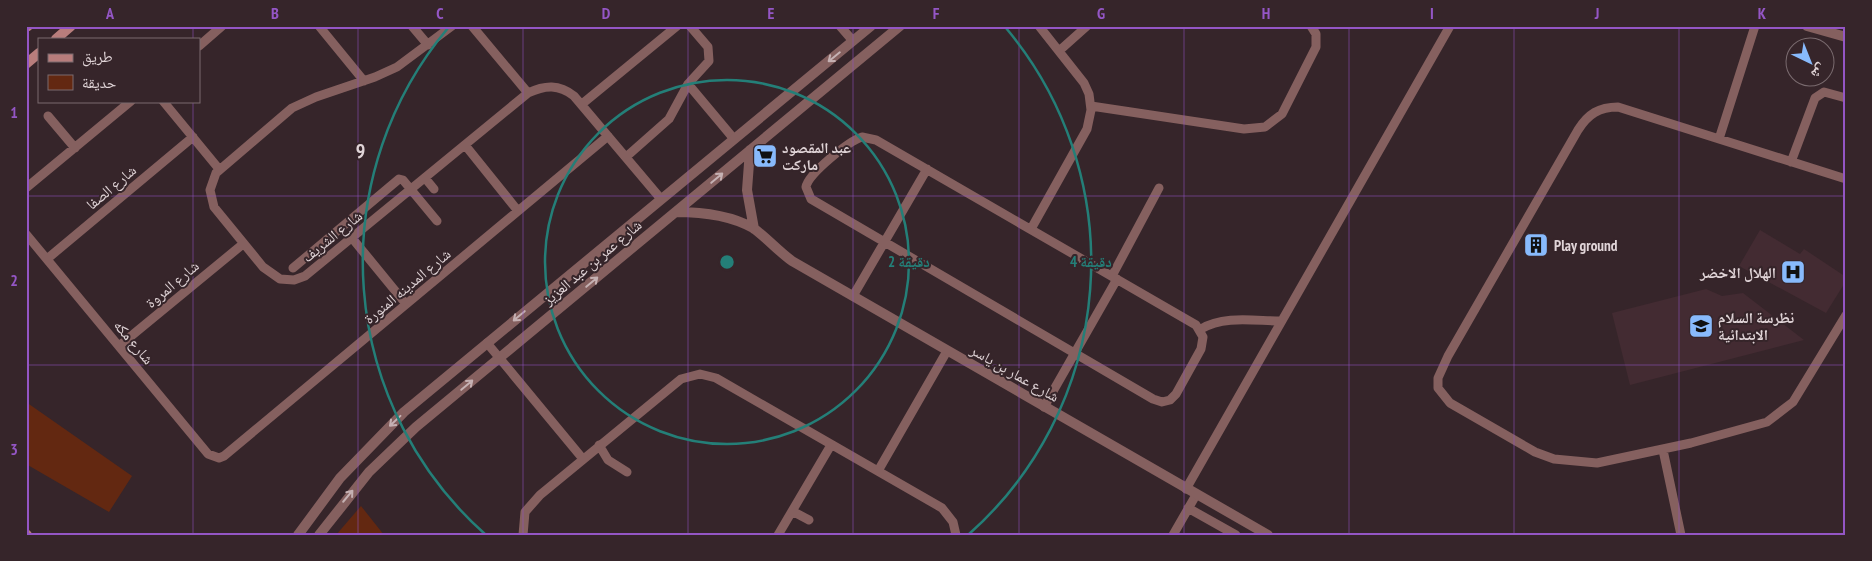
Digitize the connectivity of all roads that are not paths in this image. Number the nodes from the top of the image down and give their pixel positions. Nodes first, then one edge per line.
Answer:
1 (72, 26) edge
2 (222, 26) edge
3 (319, 26) edge
4 (412, 26) edge
5 (452, 26) edge
6 (472, 26) edge
7 (677, 26) edge
8 (690, 26) edge
9 (840, 26) edge
10 (871, 26) edge
11 (900, 26) edge
12 (1039, 26) edge
13 (1087, 26) edge
14 (1311, 26) edge
15 (1450, 26) edge
16 (1755, 26) edge
17 (1807, 26) edge
18 (1846, 37) edge
19 (57, 38) edge
20 (853, 41) junction
21 (200, 45) edge
22 (428, 45) junction
23 (1059, 51) junction
24 (38, 55) edge
25 (26, 64) edge
26 (364, 81) junction
27 (688, 84) junction
28 (528, 93) junction
29 (1846, 98) edge
30 (130, 102) edge
31 (164, 102) edge
32 (582, 104) junction
33 (1091, 106) junction
34 (48, 116) dead end
35 (608, 136) junction
36 (192, 137) junction
37 (734, 139) junction
38 (1719, 139) junction
39 (465, 145) junction
40 (75, 148) junction
41 (750, 150) junction
42 (626, 157) junction
43 (1791, 162) junction
44 (219, 169) junction
45 (927, 169) junction
46 (425, 178) junction
47 (1846, 179) edge
48 (26, 188) edge
49 (1159, 188) dead end
50 (434, 189) dead end
51 (411, 190) junction
52 (661, 199) junction
53 (518, 211) junction
54 (676, 212) junction
55 (438, 221) dead end
56 (754, 229) junction
57 (1031, 229) junction
58 (26, 234) edge
59 (352, 238) junction
60 (884, 243) junction
61 (243, 244) junction
62 (47, 259) junction
63 (293, 268) dead end
64 (1115, 277) junction
65 (853, 296) junction
66 (406, 304) junction
67 (1846, 315) edge
68 (1281, 322) junction
69 (1201, 330) junction
70 (487, 343) junction
71 (119, 346) junction
72 (947, 350) junction
73 (1075, 354) junction
74 (500, 358) junction
75 (1044, 407) junction
76 (831, 445) junction
77 (599, 446) junction
78 (1663, 450) junction
79 (224, 456) joint
80 (583, 459) junction
81 (878, 471) junction
82 (627, 472) dead end
83 (1186, 489) junction
84 (1196, 495) junction
85 (1188, 508) junction
86 (792, 511) junction
87 (808, 520) dead end
88 (298, 535) edge
89 (319, 535) edge
90 (523, 535) edge
91 (778, 535) edge
92 (956, 535) edge
93 (1173, 535) edge
94 (1236, 535) edge
95 (1268, 535) edge
96 (1681, 535) edge

1 - 19 main road
2 - 21 street
3 - 26 street
4 - 22 street
5 - 22 street
6 - 28 street
7 - 32 street
8 - 27 street
9 - 20 street
10 - 20 street, شارع عمر بن عبد العزيز
11 - 41 street, شارع عمر بن عبد العزيز
12 - 23 street
13 - 23 street
14 - 33 street
15 - 68 street
16 - 38 street
17 - 18 street
20 -> 37 street, شارع عمر بن عبد العزيز
22 - 26 street
23 - 33 street
24 - 25 main road
26 - 44 street
27 - 37 street
27 - 42 street
28 - 32 street, شارع الشريف
28 - 39 street, شارع الشريف
29 - 43 street
30 - 40 street
31 - 36 street
32 - 35 street, شارع الشريف
33 - 57 street
34 - 40 street
35 - 42 street, شارع الشريف
35 - 53 street, شارع المدينه المنورة
36 - 44 street
36 - 62 street, شارع الصفا
37 - 52 street, شارع عمر بن عبد العزيز
38 - 43 street
38 - 78 street
39 - 46 street, شارع الشريف
39 - 53 street
40 - 48 street
54 -> 41 street, شارع عمر بن عبد العزيز
41 - 56 street
42 - 52 street, شارع الشريف
43 - 47 street
44 - 61 street, شارع الشريف
45 - 57 street
45 - 60 street
45 - 60 street
46 - 50 street
46 - 51 street, شارع الشريف
49 - 64 street
51 - 55 street
51 - 59 street, شارع الشريف
51 - 63 street
52 -> 70 street, شارع عمر بن عبد العزيز
53 - 66 street, شارع المدينه المنورة
54 - 56 street, شارع عمار بن ياسر
74 -> 54 street, شارع عمر بن عبد العزيز
56 - 65 street, شارع عمار بن ياسر
57 - 64 street
58 - 62 street, شارع مكه
59 - 61 street, شارع الشريف
59 - 66 street
60 - 65 street
60 - 73 street
61 - 71 street, شارع المروة
62 - 71 street, شارع مكه
64 - 69 street
64 - 73 street
65 - 72 street, شارع عمار بن ياسر
66 - 79 street, شارع المدينه المنورة
67 - 78 street
68 - 69 street
68 - 83 street
69 - 73 street
70 - 74 street
70 -> 88 street, شارع عمر بن عبد العزيز
71 - 79 street, شارع مكه
72 - 75 street, شارع عمار بن ياسر
72 - 81 street
73 - 75 street
74 - 80 street
89 -> 74 street, شارع عمر بن عبد العزيز
75 - 83 street, شارع عمار بن ياسر
76 - 77 street
76 - 81 street
76 - 86 street
77 - 80 street
77 - 82 street
78 - 96 street
80 - 90 street
81 - 92 street
83 - 84 street, شارع عمار بن ياسر
84 - 85 street
84 - 95 street, شارع عمار بن ياسر
85 - 93 street
85 - 94 street
86 - 87 street
86 - 91 street

